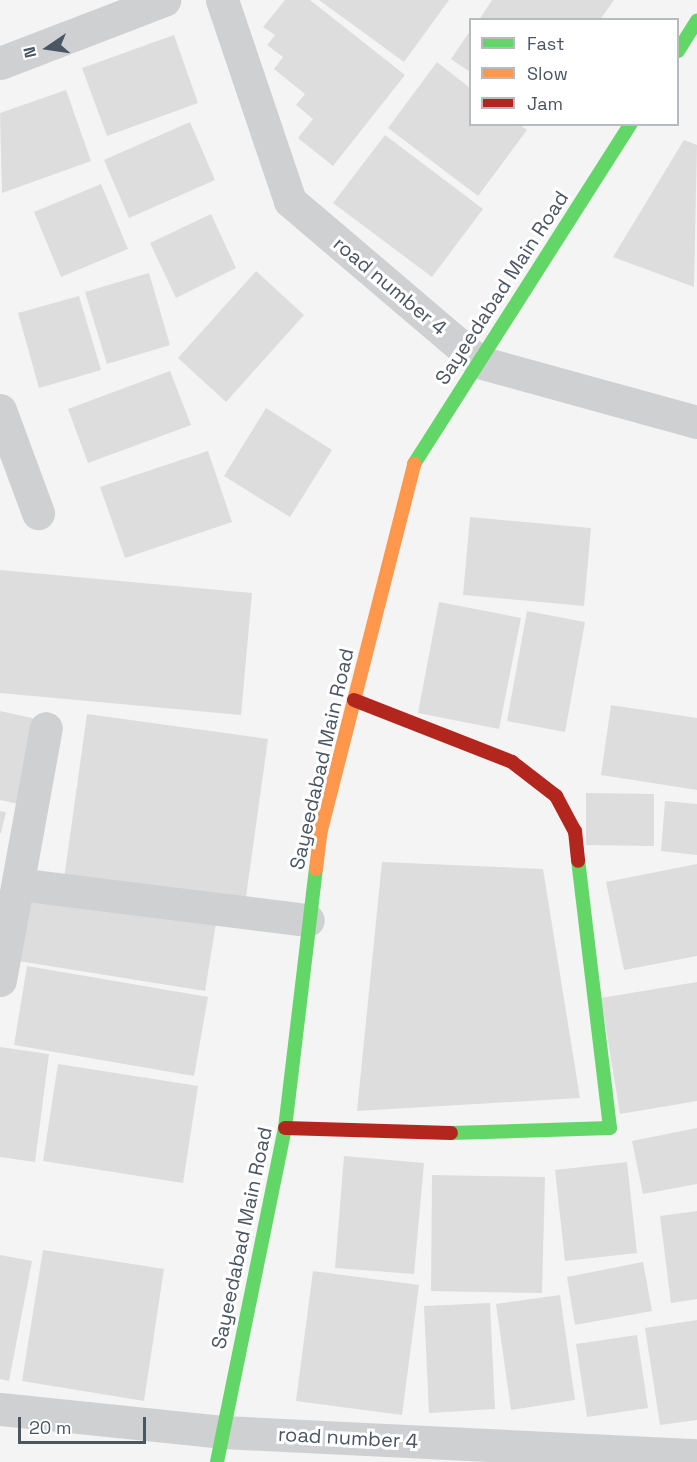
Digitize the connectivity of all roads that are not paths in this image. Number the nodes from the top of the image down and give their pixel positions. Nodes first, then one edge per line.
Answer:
1 (164, 0) edge
2 (222, 0) edge
3 (697, 21) edge
4 (679, 49) edge
5 (0, 63) edge
6 (630, 126) edge
7 (479, 362) junction
8 (0, 410) edge
9 (697, 422) edge
10 (38, 513) dead end
11 (354, 700) junction
12 (46, 728) dead end
13 (18, 884) junction
14 (308, 920) junction
15 (0, 980) edge
16 (285, 1128) junction
17 (0, 1409) edge
18 (219, 1447) edge
19 (447, 1452) edge
20 (697, 1455) edge

1 - 5 street
2 - 7 street, road number 4
3 - 4 main road
6 - 7 main road, Sayeedabad Main Road
7 - 9 street, road number 4
7 - 11 main road, Sayeedabad Main Road
8 - 10 street
11 - 14 main road, Sayeedabad Main Road
11 - 16 main road
12 - 13 street
13 - 14 street
13 - 15 street
14 - 16 main road, Sayeedabad Main Road
16 - 18 main road, Sayeedabad Main Road
17 - 18 street, road number 4
18 - 19 street, road number 4
19 - 20 street, road number 4

